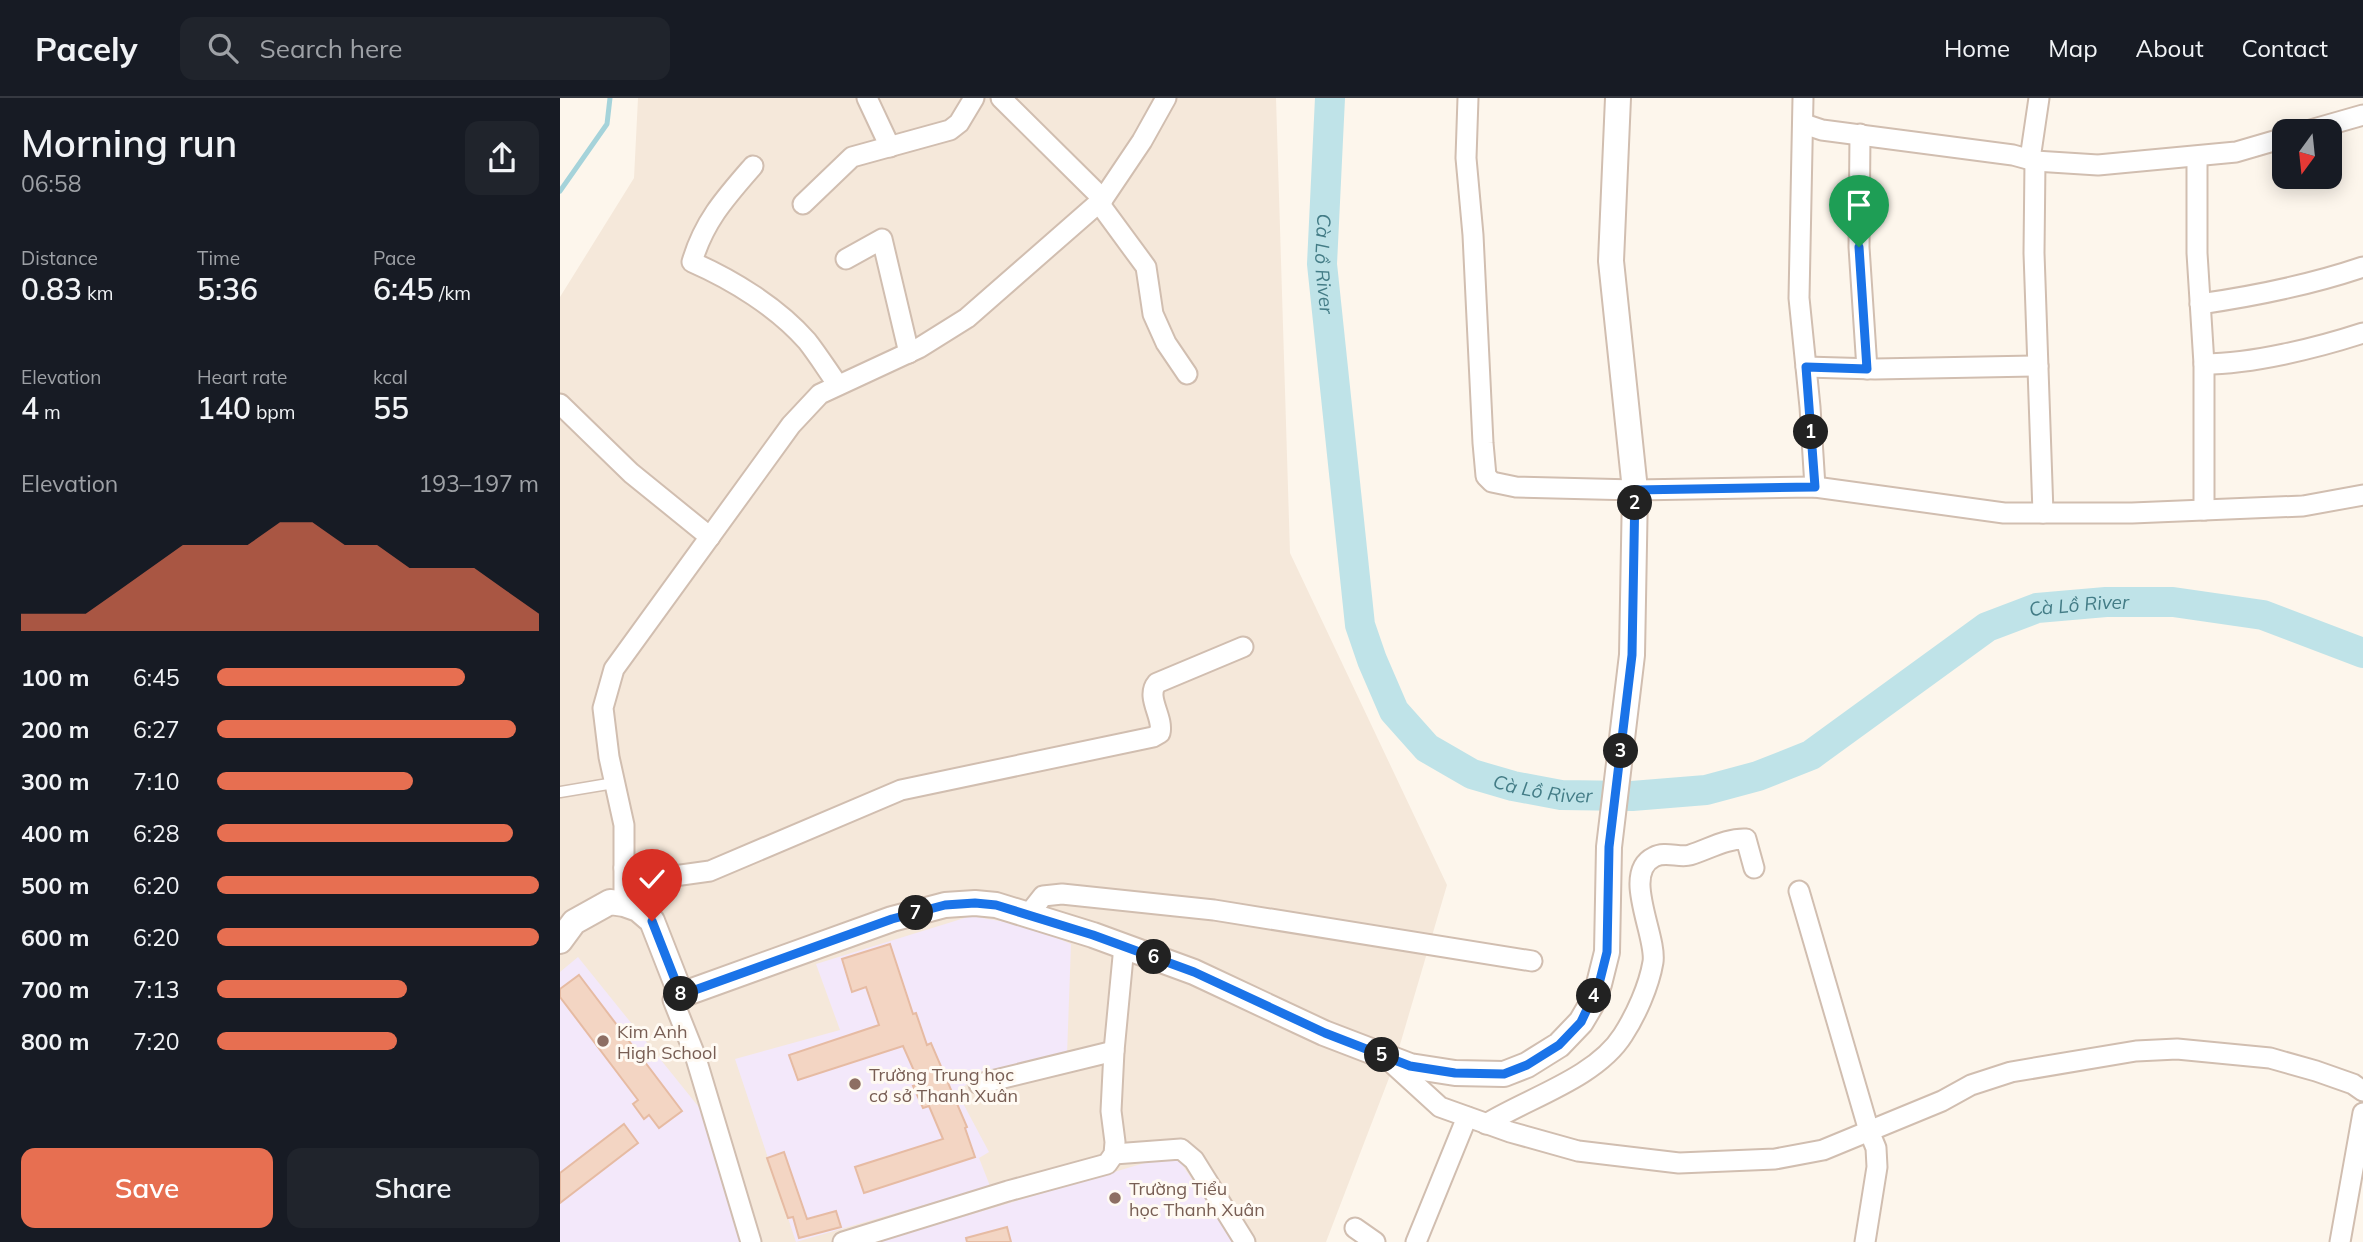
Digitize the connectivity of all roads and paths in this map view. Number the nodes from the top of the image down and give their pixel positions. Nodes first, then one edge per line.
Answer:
1 (867, 98) edge
2 (974, 98) edge
3 (1001, 98) edge
4 (1166, 98) edge
5 (1468, 98) edge
6 (1618, 98) edge
7 (1803, 98) edge
8 (2039, 98) edge
9 (2363, 115) edge
10 (2342, 121) edge
11 (1804, 124) junction
12 (1860, 134) junction
13 (2272, 142) edge
14 (890, 147) junction
15 (2197, 157) junction
16 (2033, 160) junction
17 (753, 166) dead end
18 (1101, 201) junction
19 (803, 204) dead end
20 (846, 259) dead end
21 (2363, 267) edge
22 (2200, 304) junction
23 (2363, 333) edge
24 (909, 353) junction
25 (2204, 364) junction
26 (2038, 366) junction
27 (1806, 367) junction
28 (1867, 369) junction
29 (1187, 374) dead end
30 (838, 385) junction
31 (560, 404) edge
32 (1815, 487) junction
33 (1635, 490) junction
34 (2363, 495) edge
35 (2204, 510) junction
36 (2043, 513) junction
37 (710, 537) junction
38 (1243, 647) dead end
39 (614, 783) junction
40 (560, 792) edge
41 (624, 868) junction
42 (1754, 868) dead end
43 (1799, 891) dead end
44 (624, 904) junction
45 (1028, 915) junction
46 (560, 941) edge
47 (1124, 946) junction
48 (1532, 961) dead end
49 (681, 995) junction
50 (1114, 1051) junction
51 (1390, 1058) junction
52 (979, 1084) dead end
53 (2363, 1091) edge
54 (2363, 1114) edge
55 (1467, 1117) junction
56 (1486, 1124) junction
57 (1869, 1131) junction
58 (1114, 1154) junction
59 (1355, 1228) dead end
60 (751, 1242) edge
61 (843, 1242) edge
62 (1245, 1242) edge
63 (1375, 1242) edge
64 (1416, 1242) edge
65 (1865, 1242) edge
66 (2340, 1242) edge

1 - 14 street
2 - 14 street
3 - 18 street
4 - 18 street
5 - 33 street
6 - 33 street
7 - 11 street
8 - 16 street
9 - 10 street
11 - 12 street
11 - 27 street
12 - 16 street
12 - 28 street
13 - 15 street
14 - 19 street
15 - 16 street
15 - 22 street
16 - 26 street
17 - 30 street
18 - 24 street
18 - 29 street
20 - 24 street
21 - 22 street
22 - 25 street
23 - 25 street
24 - 30 street
25 - 35 street
26 - 28 street
26 - 36 street
27 - 28 street
27 - 32 street
30 - 37 street
31 - 37 street
32 - 33 street
32 - 36 street
33 - 51 street
34 - 35 street
35 - 36 street
37 - 39 street
38 - 41 street
39 - 40 lane
39 - 41 street
41 - 44 street
42 - 56 street
43 - 57 street
44 - 46 street
44 - 49 street
45 - 47 street
45 - 48 street
45 - 49 street
47 - 50 street
47 - 51 street
49 - 60 street
50 - 52 street
50 - 58 street
51 - 55 street
53 - 57 street
54 - 66 street
55 - 56 street
55 - 64 street
56 - 57 street
57 - 65 street
58 - 61 street
58 - 62 street
59 - 63 street

